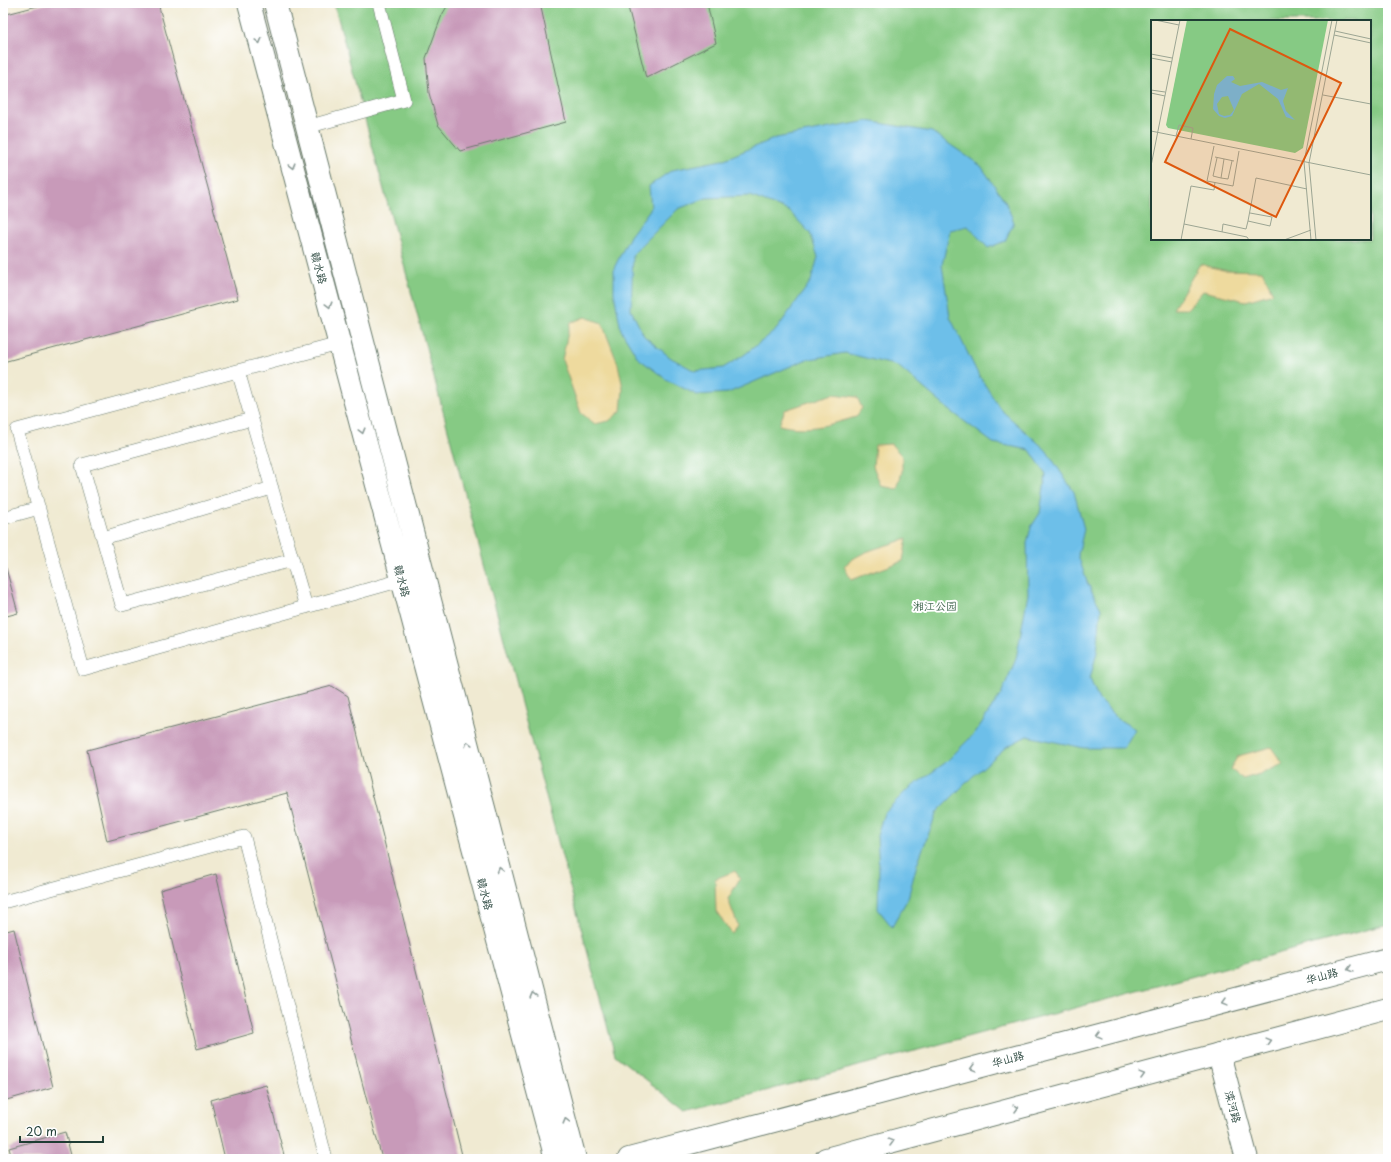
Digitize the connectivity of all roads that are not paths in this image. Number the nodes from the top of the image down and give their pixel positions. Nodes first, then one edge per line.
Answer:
1 (249, 3) edge
2 (275, 3) edge
3 (379, 3) edge
4 (308, 127) junction
5 (339, 344) junction
6 (238, 371) junction
7 (252, 419) junction
8 (272, 488) junction
9 (39, 508) junction
10 (3, 518) edge
11 (103, 538) junction
12 (292, 560) junction
13 (402, 580) junction
14 (306, 607) junction
15 (3, 902) edge
16 (1388, 959) edge
17 (1388, 1009) edge
18 (1219, 1054) junction
19 (326, 1159) edge
20 (556, 1159) edge
21 (575, 1159) edge
22 (628, 1159) edge
23 (826, 1159) edge
24 (1247, 1159) edge

1 -> 5 main road, 赣水路
2 - 4 main road, 赣水路
3 - 4 lane
21 -> 4 main road, 赣水路
5 - 6 lane
5 -> 13 main road, 赣水路
6 - 7 lane
6 - 9 lane
7 - 8 lane
7 - 11 lane
8 - 11 lane
8 - 12 lane
9 - 10 lane
9 - 14 lane
11 - 12 lane
12 - 14 lane
13 - 14 lane
13 - 20 main road, 赣水路
15 - 19 lane
16 -> 22 main road, 华山路
18 -> 17 main road
23 -> 18 main road
18 - 24 main road, 滦河路

